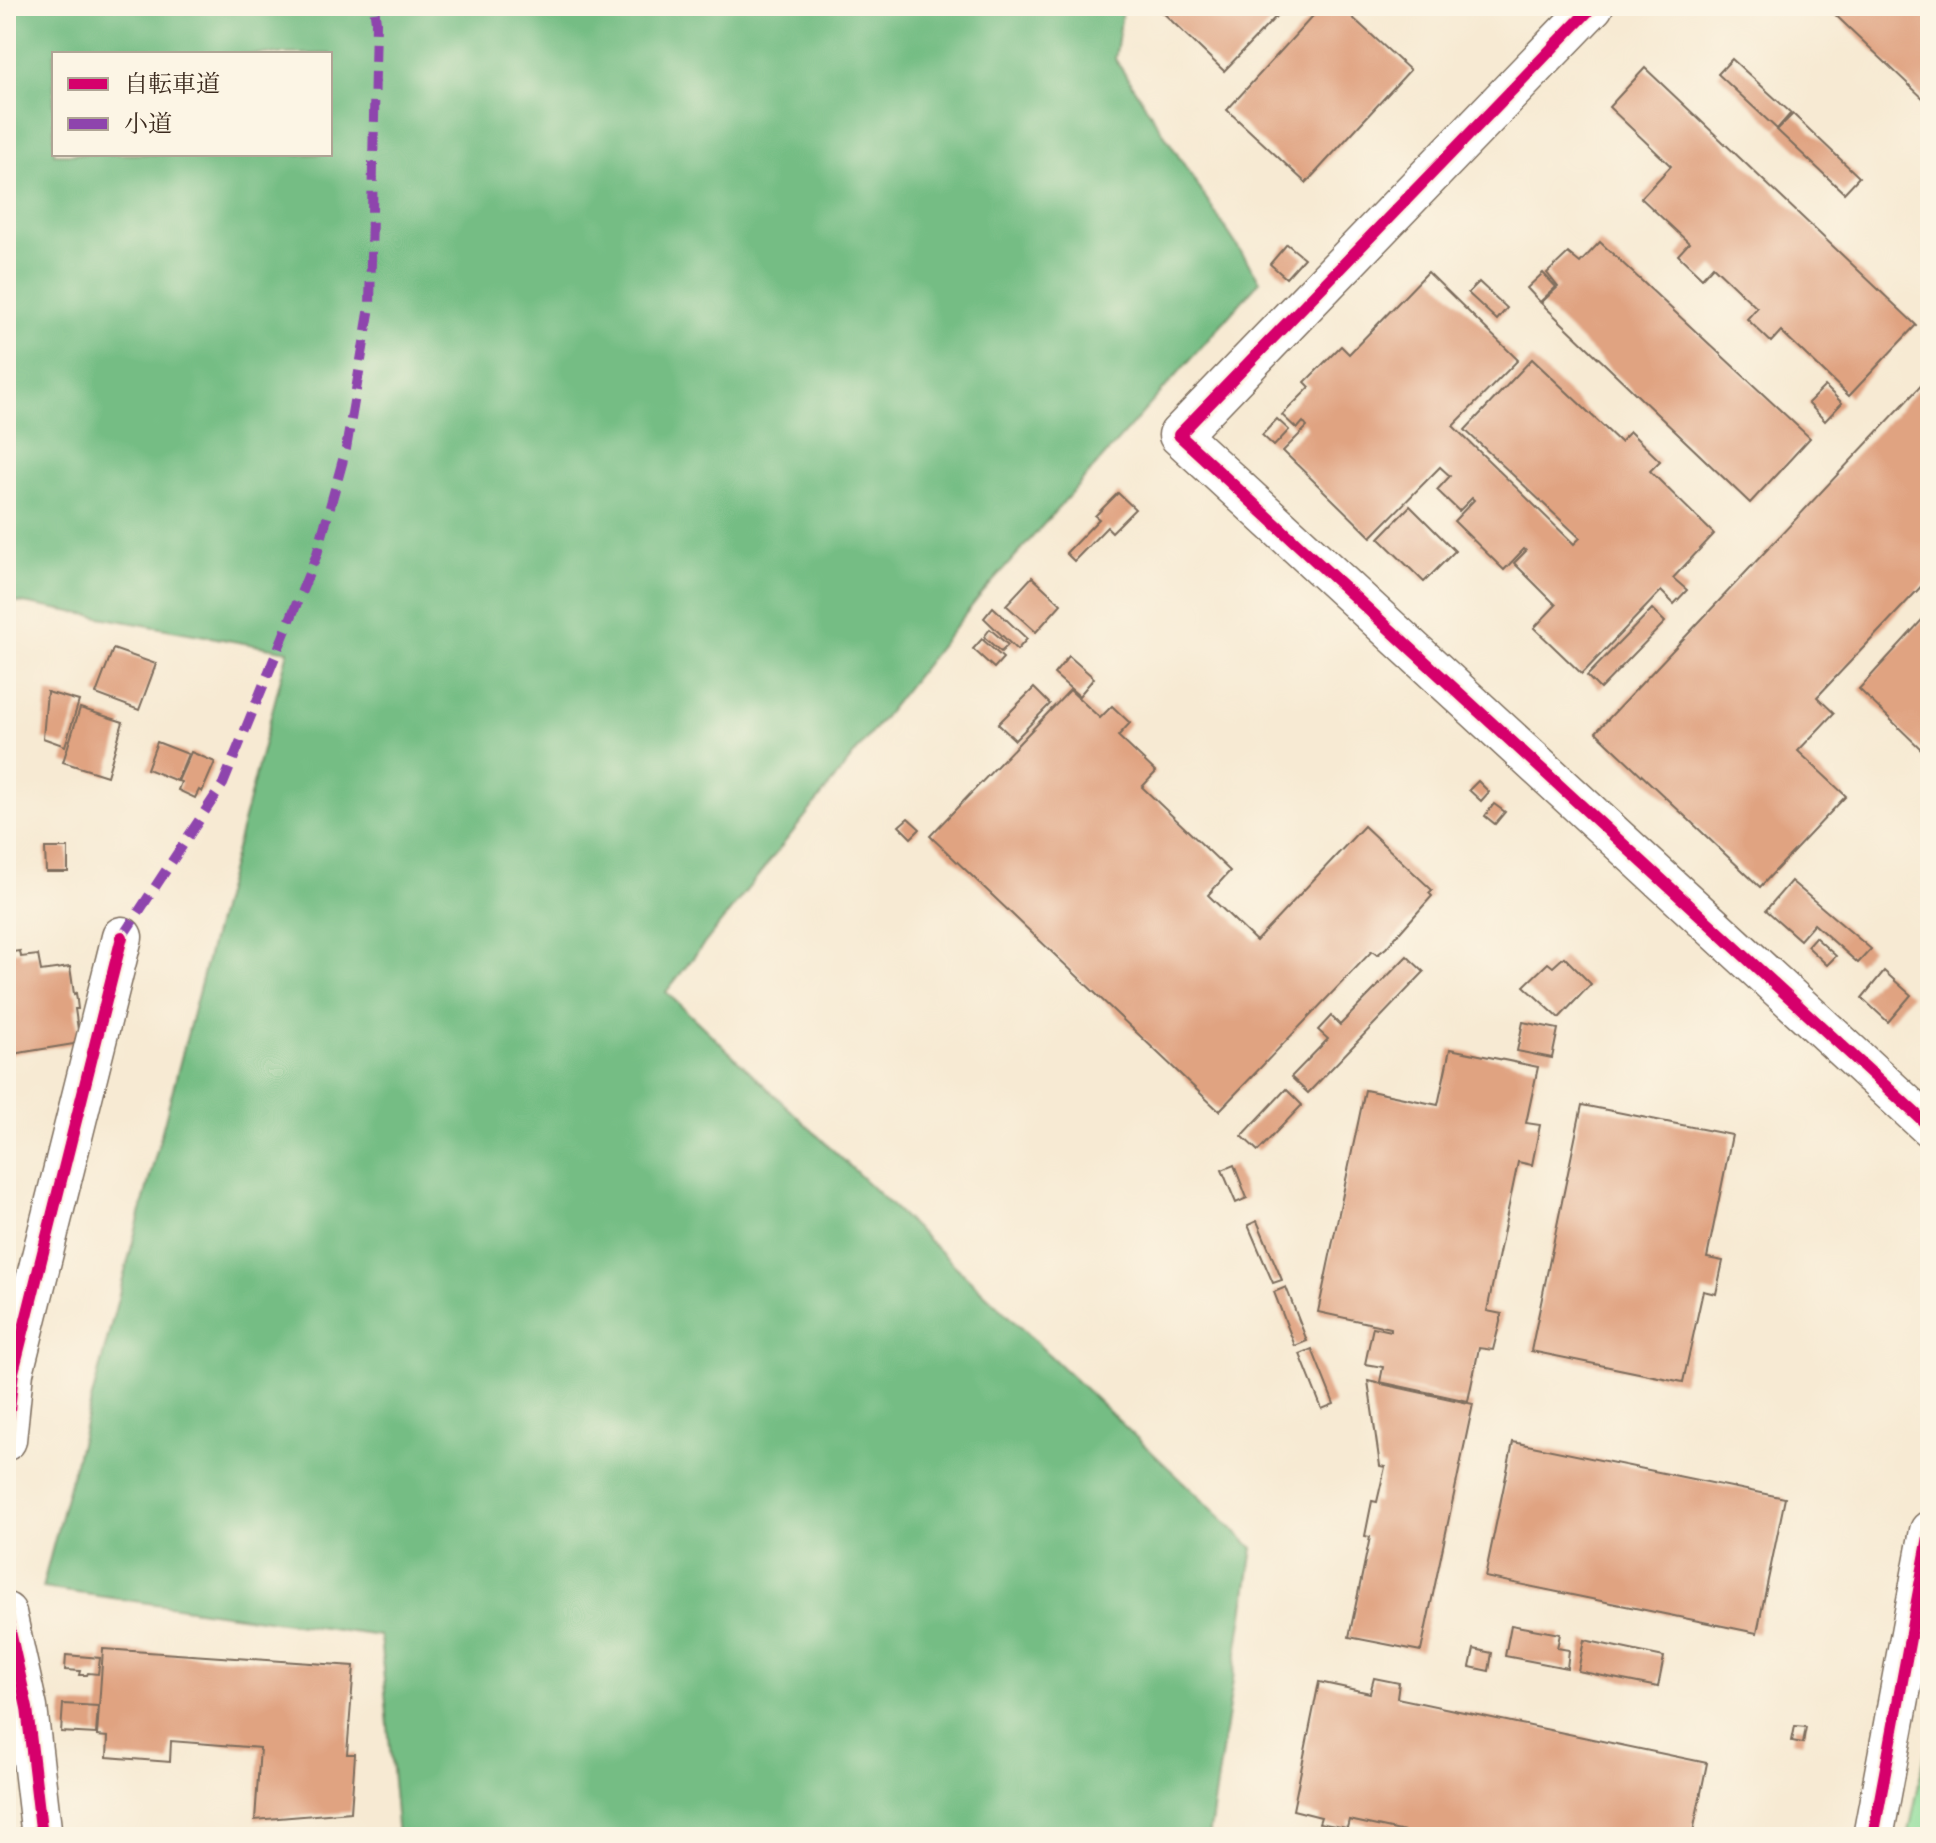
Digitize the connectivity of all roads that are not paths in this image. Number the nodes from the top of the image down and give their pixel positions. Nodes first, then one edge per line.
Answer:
1 (1593, 6) edge
2 (122, 937) dead end
3 (1930, 1127) edge
4 (6, 1440) edge
5 (1930, 1531) edge
6 (6, 1613) edge
7 (42, 1837) edge
8 (1873, 1837) edge

1 - 3 street
2 - 4 street
5 - 8 street
6 - 7 street

